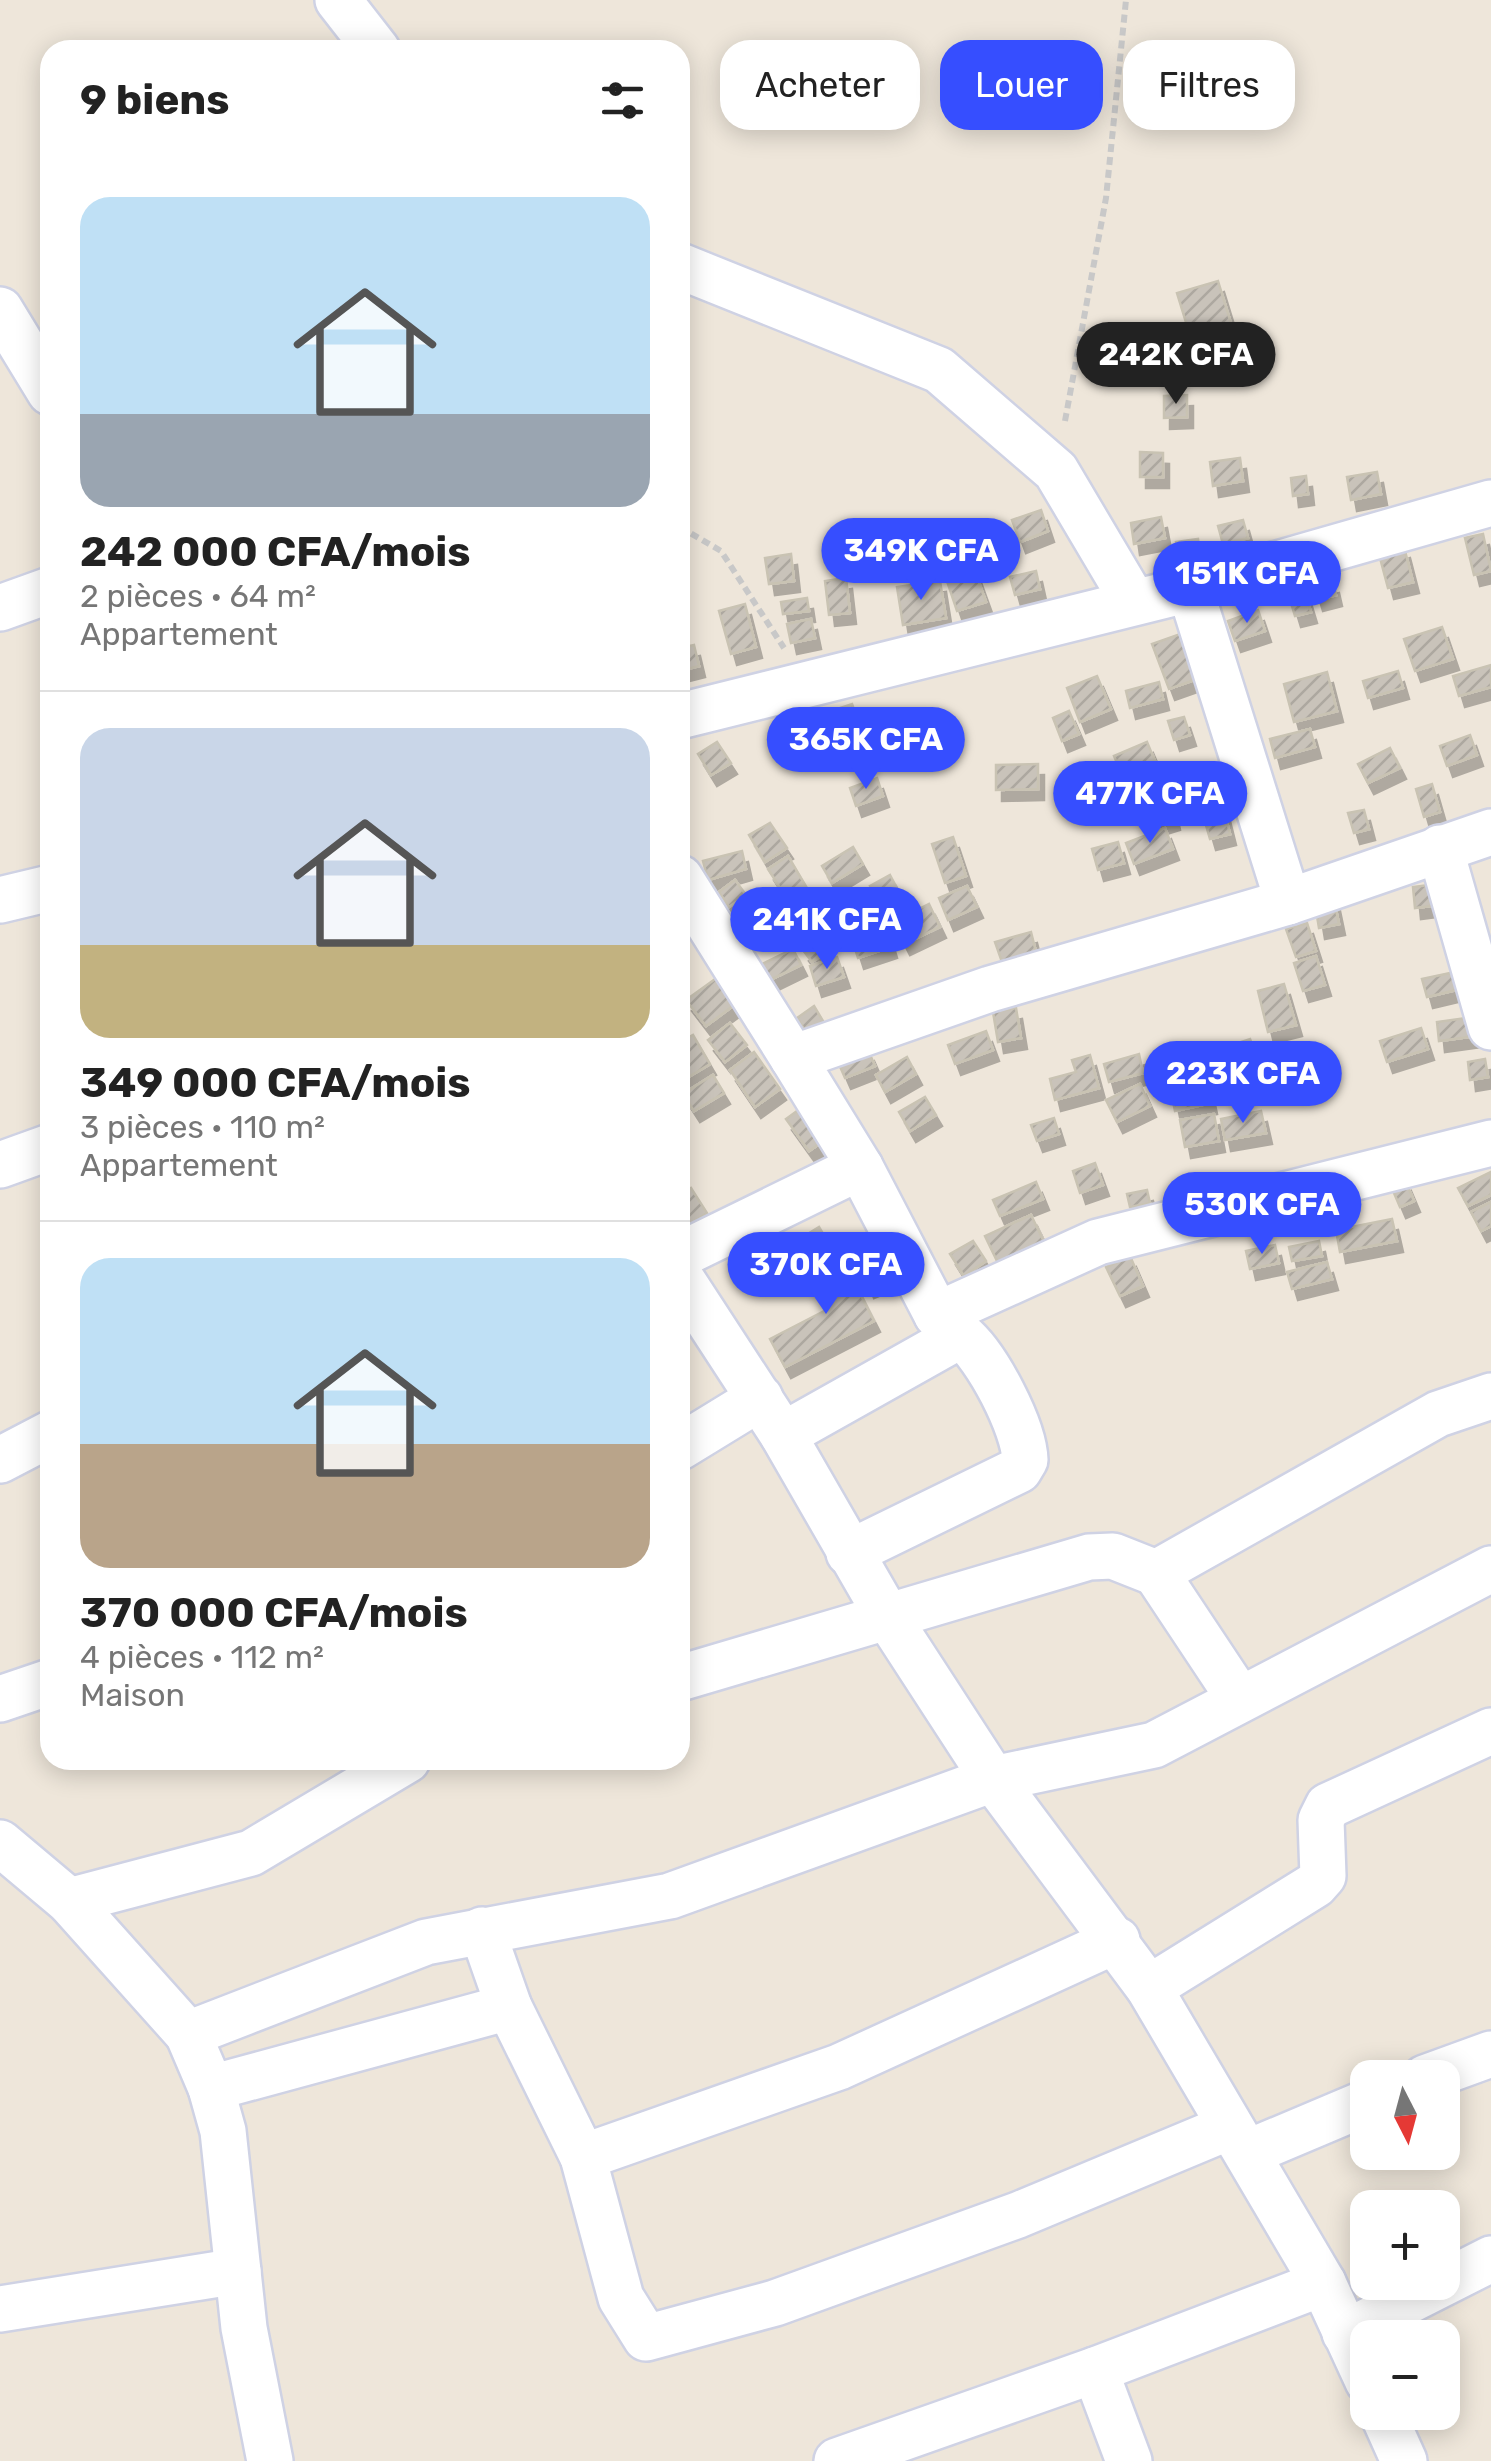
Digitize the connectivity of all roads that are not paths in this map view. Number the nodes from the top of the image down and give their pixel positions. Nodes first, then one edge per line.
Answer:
1 (338, 0) edge
2 (370, 40) edge
3 (690, 270) edge
4 (0, 310) edge
5 (40, 376) edge
6 (1491, 504) edge
7 (1190, 589) junction
8 (40, 594) edge
9 (1133, 601) junction
10 (0, 608) edge
11 (690, 713) edge
12 (1491, 832) edge
13 (1440, 848) junction
14 (40, 890) edge
15 (690, 894) edge
16 (0, 900) edge
17 (1288, 902) junction
18 (1491, 1027) edge
19 (793, 1058) junction
20 (1491, 1143) edge
21 (40, 1151) edge
22 (0, 1165) edge
23 (860, 1167) junction
24 (690, 1250) edge
25 (690, 1293) edge
26 (949, 1325) junction
27 (1491, 1396) edge
28 (771, 1417) junction
29 (40, 1439) edge
30 (690, 1444) edge
31 (0, 1460) edge
32 (848, 1553) junction
33 (1491, 1569) edge
34 (1156, 1572) junction
35 (888, 1619) junction
36 (690, 1675) edge
37 (40, 1685) edge
38 (1238, 1698) junction
39 (0, 1699) edge
40 (1491, 1731) edge
41 (355, 1772) edge
42 (993, 1778) junction
43 (0, 1843) edge
44 (69, 1901) junction
45 (482, 1930) junction
46 (1117, 1940) junction
47 (1149, 1988) junction
48 (510, 2007) junction
49 (188, 2034) junction
50 (1491, 2054) edge
51 (1460, 2065) edge
52 (212, 2088) junction
53 (1350, 2107) edge
54 (1238, 2140) junction
55 (583, 2156) junction
56 (1491, 2259) edge
57 (238, 2272) junction
58 (1322, 2283) junction
59 (0, 2309) edge
60 (1346, 2332) junction
61 (1350, 2341) edge
62 (1095, 2370) junction
63 (1390, 2430) edge
64 (270, 2461) edge
65 (837, 2461) edge
66 (1129, 2461) edge
67 (1404, 2461) edge

1 - 2 street
3 - 9 street
4 - 5 street
6 - 7 street
7 - 9 street
7 - 17 street
8 - 10 street
9 - 11 street
12 - 13 street
13 - 17 street
13 - 18 street
14 - 16 street
15 - 19 street
17 - 19 street
19 - 23 street
20 - 26 street
21 - 22 street
23 - 24 street
23 - 26 street
25 - 28 street
26 - 28 street
26 - 32 street
27 - 34 street
28 - 30 street
28 - 32 street
29 - 31 street
32 - 35 street
33 - 38 street
34 - 35 street
34 - 38 street
35 - 36 street
35 - 42 street
37 - 39 street
38 - 42 street
40 - 47 street
41 - 44 street
42 - 45 street
42 - 46 street
43 - 44 street
44 - 49 street
45 - 48 street
45 - 49 street
46 - 47 street
46 - 55 street
47 - 54 street
48 - 52 street
48 - 55 street
49 - 52 street
50 - 51 street
52 - 57 street
53 - 54 street
54 - 55 street
54 - 58 street
56 - 60 street
57 - 59 street
57 - 64 street
58 - 60 street
58 - 62 street
60 - 61 street
62 - 65 street
62 - 66 street
63 - 67 street

